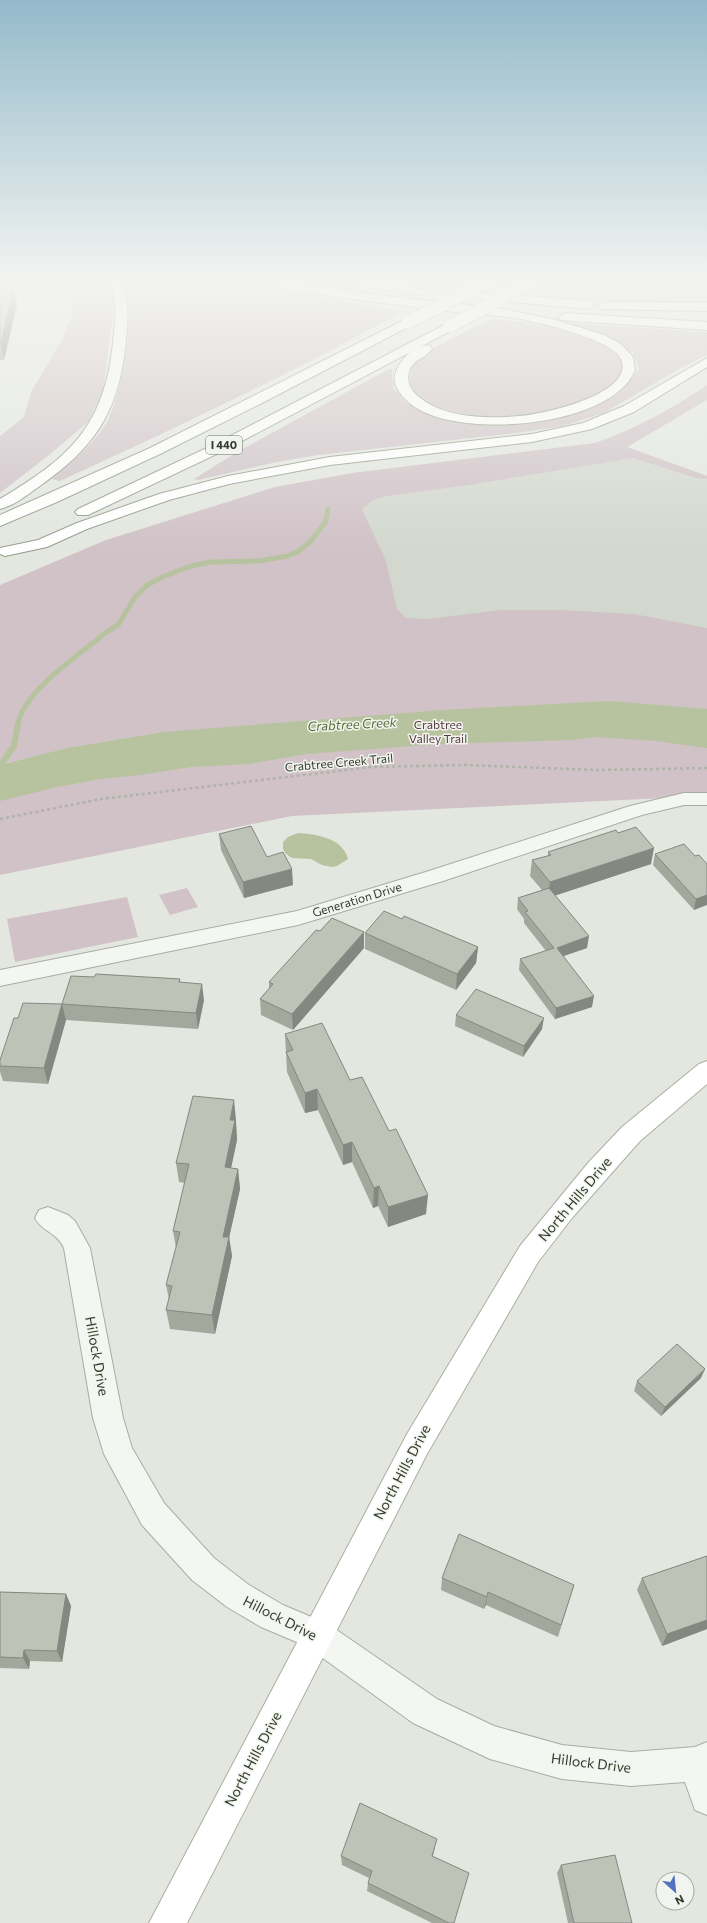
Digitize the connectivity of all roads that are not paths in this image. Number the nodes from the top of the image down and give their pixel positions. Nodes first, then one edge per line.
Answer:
1 (116, 373) edge
2 (309, 373) edge
3 (362, 373) edge
4 (403, 373) edge
5 (628, 373) edge
6 (690, 373) edge
7 (0, 505) edge
8 (0, 521) edge
9 (3, 552) edge
10 (707, 799) edge
11 (0, 978) edge
12 (707, 1070) edge
13 (48, 1218) dead end
14 (318, 1636) junction
15 (702, 1762) edge
16 (707, 1798) edge
17 (167, 1923) edge

1 - 7 main road
2 - 8 main road, I 440, bridge
3 - 9 main road, I 440
4 - 5 main road
6 - 9 main road
10 - 11 street, Generation Drive
12 - 14 main road, North Hills Drive
13 - 14 street, Hillock Drive
14 - 15 street, Hillock Drive
14 - 17 main road, North Hills Drive
15 - 16 street

